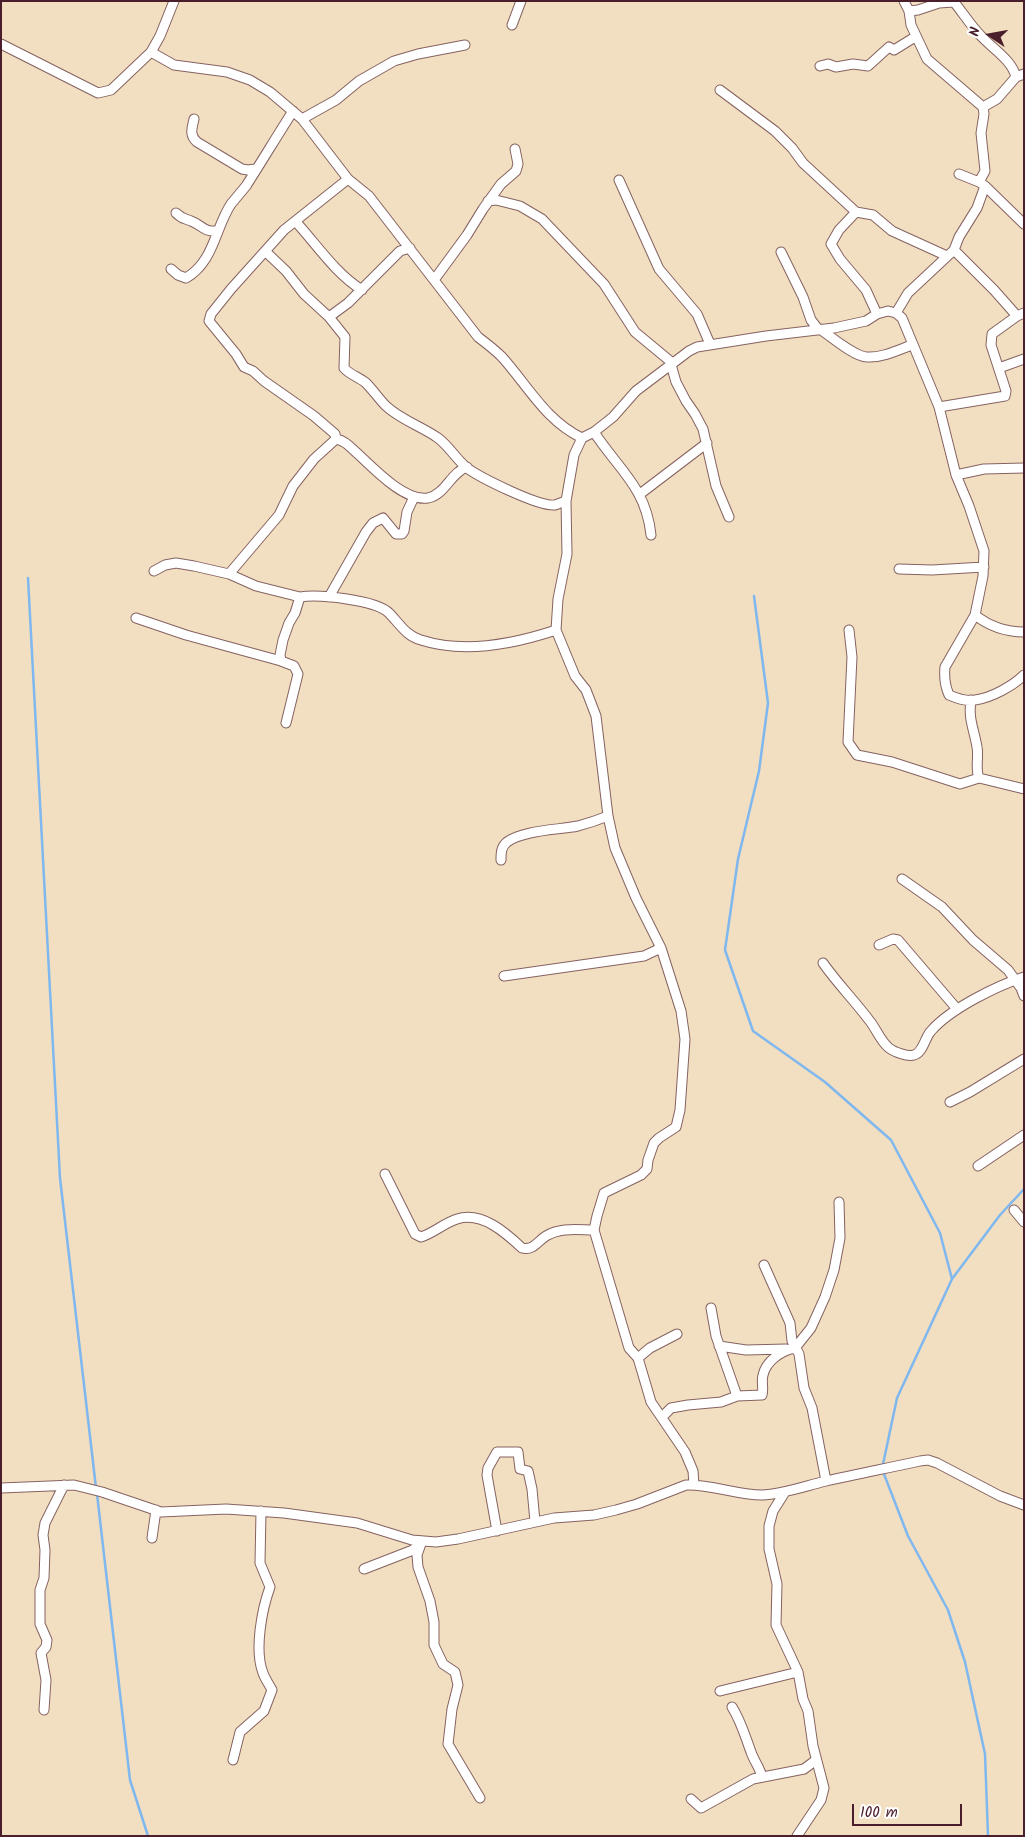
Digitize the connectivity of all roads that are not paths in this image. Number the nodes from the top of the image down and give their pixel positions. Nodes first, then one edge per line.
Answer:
1 (174, 1) edge
2 (521, 1) edge
3 (904, 1) edge
4 (909, 11) junction
5 (512, 25) dead end
6 (915, 37) junction
7 (1, 44) edge
8 (465, 45) dead end
9 (151, 52) junction
10 (820, 66) dead end
11 (1020, 76) edge
12 (720, 90) dead end
13 (982, 107) junction
14 (293, 111) junction
15 (194, 119) dead end
16 (302, 119) junction
17 (515, 149) dead end
18 (255, 169) junction
19 (959, 174) dead end
20 (348, 178) junction
21 (619, 180) dead end
22 (982, 184) junction
23 (488, 201) junction
24 (856, 212) junction
25 (176, 213) dead end
26 (296, 222) junction
27 (1024, 224) edge
28 (217, 231) junction
29 (410, 248) junction
30 (266, 252) junction
31 (781, 252) dead end
32 (951, 253) junction
33 (171, 269) dead end
34 (434, 280) junction
35 (362, 290) junction
36 (896, 313) junction
37 (878, 314) junction
38 (1020, 315) edge
39 (329, 317) junction
40 (819, 329) junction
41 (710, 344) junction
42 (912, 345) junction
43 (1024, 359) edge
44 (671, 366) junction
45 (999, 368) junction
46 (938, 407) junction
47 (594, 432) junction
48 (582, 438) junction
49 (336, 439) junction
50 (707, 443) junction
51 (467, 468) junction
52 (1024, 468) edge
53 (956, 475) junction
54 (640, 494) junction
55 (414, 497) junction
56 (566, 501) junction
57 (729, 517) dead end
58 (651, 535) dead end
59 (984, 567) junction
60 (899, 569) dead end
61 (154, 571) dead end
62 (229, 574) junction
63 (300, 597) junction
64 (329, 597) junction
65 (975, 615) junction
66 (136, 618) dead end
67 (556, 630) junction
68 (850, 630) dead end
69 (1024, 632) edge
70 (281, 661) junction
71 (1024, 675) edge
72 (971, 700) junction
73 (286, 723) dead end
74 (979, 778) junction
75 (1024, 789) edge
76 (608, 816) junction
77 (501, 860) dead end
78 (902, 879) dead end
79 (879, 945) dead end
80 (661, 948) junction
81 (823, 963) dead end
82 (504, 976) dead end
83 (1019, 979) edge
84 (1024, 996) edge
85 (957, 1009) junction
86 (1024, 1059) edge
87 (950, 1102) dead end
88 (1024, 1135) edge
89 (978, 1166) dead end
90 (384, 1174) dead end
91 (839, 1202) dead end
92 (1014, 1210) dead end
93 (1024, 1222) edge
94 (594, 1230) junction
95 (764, 1265) dead end
96 (711, 1308) dead end
97 (677, 1334) dead end
98 (719, 1346) junction
99 (792, 1349) junction
100 (638, 1358) junction
101 (737, 1396) junction
102 (662, 1417) junction
103 (826, 1481) junction
104 (64, 1485) junction
105 (694, 1485) junction
106 (1, 1488) edge
107 (785, 1492) junction
108 (1024, 1505) edge
109 (156, 1510) junction
110 (262, 1511) junction
111 (534, 1522) junction
112 (497, 1531) junction
113 (152, 1538) dead end
114 (422, 1541) junction
115 (364, 1569) dead end
116 (798, 1672) junction
117 (720, 1691) dead end
118 (732, 1707) dead end
119 (44, 1710) dead end
120 (233, 1760) dead end
121 (816, 1760) junction
122 (762, 1777) junction
123 (480, 1798) dead end
124 (690, 1799) dead end
125 (797, 1836) edge

1 - 9 street
2 - 5 street
3 - 4 street
4 - 6 street
4 - 11 street
6 - 10 street
6 - 13 street
7 - 9 street
8 - 16 street
9 - 14 street
11 - 13 street
12 - 24 street
13 - 22 street
14 - 16 street
14 - 18 street
15 - 18 street
16 - 20 street
17 - 23 street
18 - 28 street
19 - 22 street
20 - 26 street
20 - 29 street
21 - 41 street
22 - 27 street
22 - 32 street
23 - 34 street
23 - 44 street
24 - 32 street
24 - 37 street
25 - 28 street
26 - 30 street
26 - 35 street
28 - 33 street
29 - 34 street
29 - 35 street
30 - 39 street
30 - 49 street
31 - 40 street
32 - 36 street
32 - 38 street
34 - 48 street
35 - 39 street
36 - 37 street
36 - 42 street
37 - 40 street
38 - 45 street
39 - 51 street
40 - 41 street
40 - 42 street
41 - 44 street
42 - 46 street
43 - 45 street
44 - 47 street
44 - 50 street
45 - 46 street
46 - 53 street
47 - 48 street
47 - 54 street
48 - 56 street
49 - 55 street
49 - 62 street
50 - 54 street
50 - 57 street
51 - 55 street
51 - 56 street
52 - 53 street
53 - 59 street
54 - 58 street
55 - 64 street
56 - 67 street
59 - 60 street
59 - 65 street
61 - 62 street
62 - 63 street
63 - 64 street
63 - 70 street
64 - 67 street
65 - 69 street
65 - 72 street
66 - 70 street
67 - 76 street
68 - 74 street
70 - 73 street
71 - 72 street
72 - 74 street
74 - 75 street
76 - 77 street
76 - 80 street
78 - 83 street
79 - 85 street
80 - 82 street
80 - 94 street
81 - 85 street
83 - 84 street
83 - 85 street
86 - 87 street
88 - 89 street
90 - 94 street
91 - 99 street
92 - 93 street
94 - 100 street
95 - 99 street
96 - 98 street
97 - 100 street
98 - 99 street
98 - 101 street
99 - 101 street
99 - 103 street
100 - 102 street
101 - 102 street
102 - 105 street
103 - 107 street
103 - 108 street
104 - 106 street
104 - 109 street
104 - 119 street
105 - 107 street
105 - 111 street
107 - 116 street
109 - 110 street
109 - 113 street
110 - 114 street
110 - 120 street
111 - 112 street
111 - 112 street
112 - 114 street
114 - 115 street
114 - 123 street
116 - 117 street
116 - 121 street
118 - 122 street
121 - 122 street
121 - 125 street
122 - 124 street

